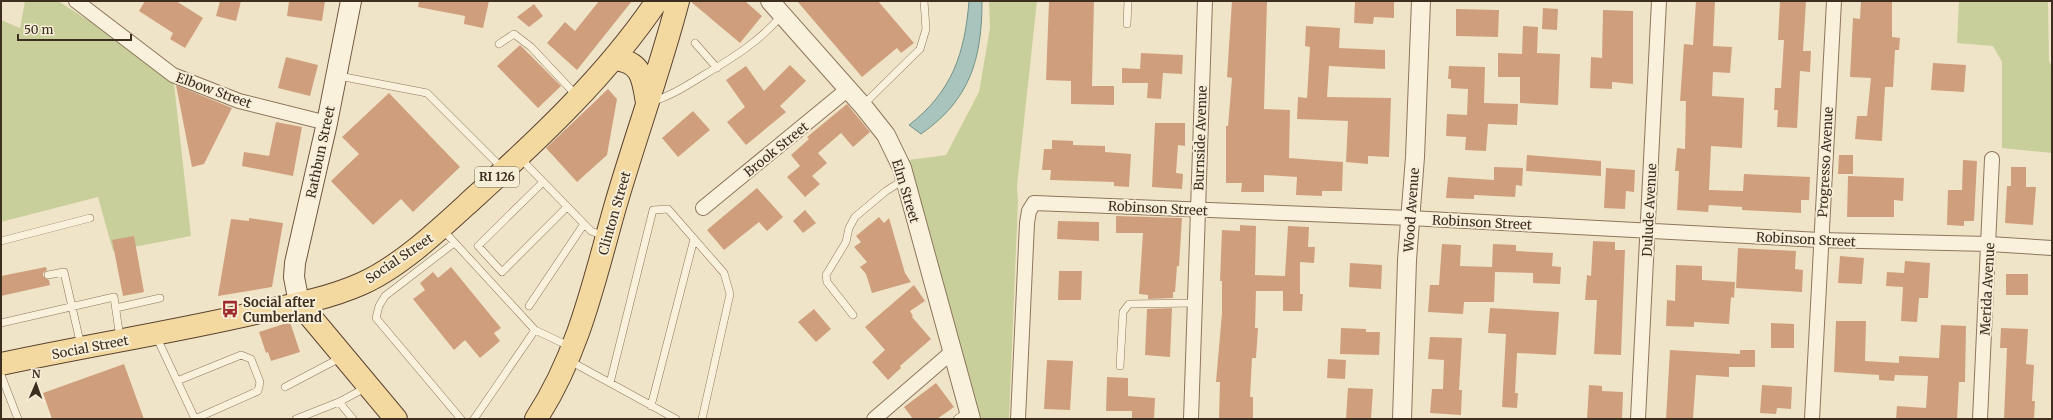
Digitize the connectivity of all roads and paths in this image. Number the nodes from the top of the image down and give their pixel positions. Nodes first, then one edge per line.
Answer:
1 (76, 1) edge
2 (351, 1) edge
3 (658, 1) edge
4 (678, 1) edge
5 (770, 1) edge
6 (924, 1) edge
7 (1128, 1) edge
8 (1205, 1) edge
9 (1421, 1) edge
10 (1659, 1) edge
11 (1834, 1) edge
12 (782, 15) junction
13 (1127, 24) dead end
14 (695, 43) dead end
15 (499, 44) dead end
16 (613, 58) junction
17 (716, 68) junction
18 (336, 75) junction
19 (848, 89) junction
20 (578, 98) junction
21 (647, 103) junction
22 (862, 106) junction
23 (327, 123) junction
24 (1992, 159) dead end
25 (512, 164) junction
26 (905, 179) junction
27 (543, 182) junction
28 (568, 207) junction
29 (703, 208) dead end
30 (1197, 209) junction
31 (90, 218) dead end
32 (1410, 218) junction
33 (584, 224) junction
34 (1648, 230) junction
35 (448, 236) junction
36 (607, 237) junction
37 (694, 238) junction
38 (1820, 240) junction
39 (1, 241) edge
40 (1989, 244) junction
41 (2052, 248) edge
42 (48, 275) dead end
43 (160, 298) dead end
44 (299, 303) junction
45 (1194, 303) junction
46 (72, 305) junction
47 (530, 306) dead end
48 (116, 308) junction
49 (853, 315) dead end
50 (1, 323) edge
51 (535, 330) junction
52 (155, 334) junction
53 (121, 341) junction
54 (82, 348) junction
55 (953, 351) junction
56 (570, 354) junction
57 (343, 356) junction
58 (1, 364) edge
59 (1120, 366) dead end
60 (1, 375) edge
61 (177, 381) junction
62 (610, 382) junction
63 (368, 386) junction
64 (285, 387) dead end
65 (337, 403) junction
66 (651, 406) junction
67 (965, 416) edge
68 (670, 418) edge
69 (18, 419) edge
70 (195, 419) edge
71 (296, 419) edge
72 (352, 419) edge
73 (396, 419) edge
74 (461, 419) edge
75 (474, 419) edge
76 (536, 419) edge
77 (702, 419) edge
78 (874, 419) edge
79 (1018, 419) edge
80 (1191, 419) edge
81 (1402, 419) edge
82 (1638, 419) edge
83 (1812, 419) edge
84 (1980, 419) edge

1 - 23 street, Elbow Street
2 - 18 main road, Rathbun Street
3 - 16 main road, Social Street / RI 126
4 - 21 main road, Clinton Street
5 - 12 street, Elm Street
6 - 22 lane
7 - 13 lane
8 - 30 street, Burnside Avenue
9 - 32 street, Wood Avenue
10 - 34 street, Dulude Avenue
11 - 38 street, Progresso Avenue
12 - 17 lane
12 - 19 street, Elm Street
14 - 17 lane
15 - 20 lane
16 - 20 main road, Social Street / RI 126
16 - 21 main road
17 - 21 lane
18 - 23 main road, Rathbun Street
18 - 25 lane
19 - 22 street, Elm Street
19 - 29 street, Brook Street
20 - 25 main road, Social Street / RI 126
21 - 36 main road, Clinton Street
22 - 26 street, Elm Street
23 - 44 main road, Rathbun Street
24 - 40 street, Merida Avenue
25 - 27 lane
25 - 35 main road, Social Street / RI 126
26 - 49 lane
26 - 55 street, Elm Street
27 - 28 lane
27 - 28 lane
28 - 33 lane
30 - 32 street, Robinson Street
30 - 45 street, Burnside Avenue
30 - 79 street, Robinson Street
31 - 39 lane
32 - 34 street, Robinson Street
32 - 81 street, Wood Avenue
33 - 36 lane
33 - 47 lane
34 - 38 street, Robinson Street
34 - 82 street, Dulude Avenue
35 - 44 main road, Social Street / RI 126
35 - 51 lane
35 - 74 lane
36 - 56 main road, Clinton Street
37 - 62 lane
37 - 66 lane
37 - 77 lane
38 - 40 street, Robinson Street
38 - 83 street, Progresso Avenue
40 - 41 street, Robinson Street
40 - 84 street, Merida Avenue
42 - 46 lane
43 - 48 lane
44 - 52 main road, Social Street
44 - 57 main road
45 - 59 lane
45 - 80 street, Burnside Avenue
46 - 48 lane
46 - 50 lane
46 - 54 lane
48 - 53 lane
51 - 56 lane
51 - 75 lane
52 - 53 main road, Social Street
52 - 61 lane
53 - 54 main road, Social Street
54 - 58 main road, Social Street
55 - 67 street, Elm Street
55 - 78 street
56 - 62 lane
56 - 76 main road, Clinton Street
57 - 63 main road
57 - 64 lane
60 - 69 lane
61 - 70 lane
61 - 70 lane
62 - 66 lane
63 - 65 lane
63 - 73 main road
65 - 71 lane
65 - 72 lane
66 - 68 lane

